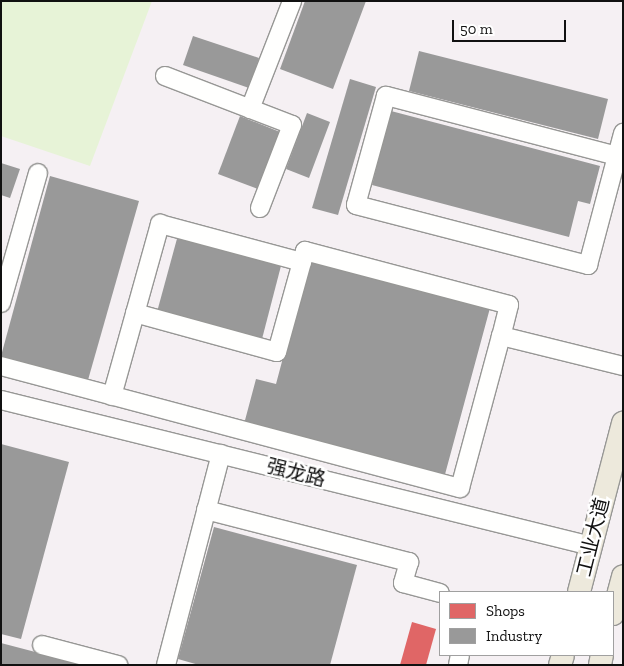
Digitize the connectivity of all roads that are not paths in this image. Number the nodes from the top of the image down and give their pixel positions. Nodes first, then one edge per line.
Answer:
1 (292, 1) edge
2 (165, 76) dead end
3 (250, 109) junction
4 (623, 133) edge
5 (617, 156) junction
6 (38, 174) dead end
7 (260, 208) dead end
8 (302, 262) junction
9 (1, 303) edge
10 (135, 313) junction
11 (501, 336) junction
12 (1, 366) edge
13 (623, 366) edge
14 (112, 396) junction
15 (1, 400) edge
16 (623, 423) edge
17 (221, 454) junction
18 (206, 510) junction
19 (590, 546) junction
20 (623, 576) edge
21 (579, 591) edge
22 (439, 593) edge
23 (614, 610) edge
24 (42, 645) dead end
25 (118, 665) edge
26 (166, 665) edge

1 - 3 street
2 - 3 street
3 - 7 street
4 - 5 street
5 - 5 street
6 - 9 street
8 - 10 street
8 - 10 street
8 - 11 street
10 - 14 street
11 - 13 street
11 - 14 street
12 - 14 street
15 - 17 street, 强龙路
16 - 19 main road, 工业大道
17 - 18 street
17 - 19 street, 强龙路
18 - 22 street
18 - 26 street
19 - 21 main road, 工业大道
20 - 23 main road, 工业大道
24 - 25 street

